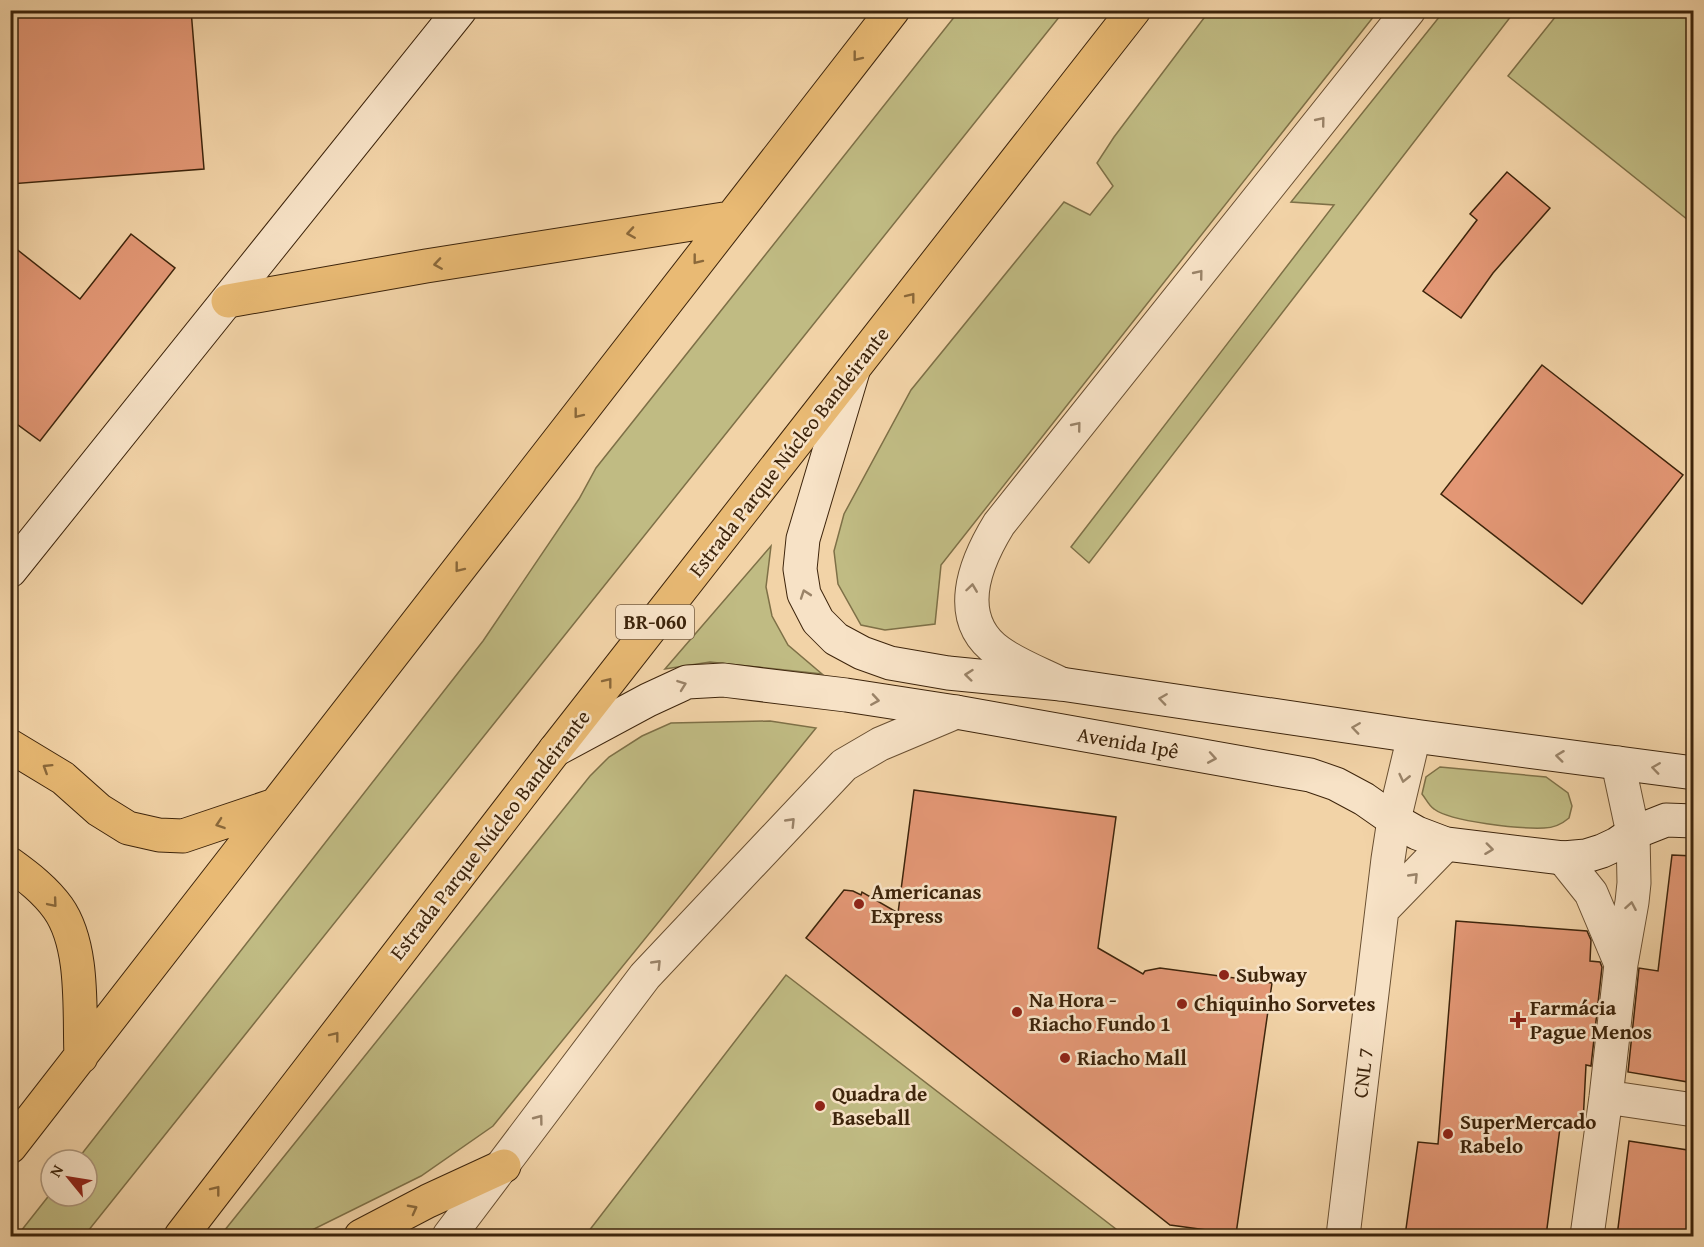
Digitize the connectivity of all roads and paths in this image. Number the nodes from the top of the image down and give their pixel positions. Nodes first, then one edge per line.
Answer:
1 (460, 10) edge
2 (893, 10) edge
3 (1134, 10) edge
4 (1409, 10) edge
5 (730, 218) junction
6 (228, 301) junction
7 (853, 371) junction
8 (10, 571) edge
9 (1060, 684) junction
10 (956, 712) junction
11 (1414, 736) junction
12 (10, 746) edge
13 (555, 750) junction
14 (1617, 763) junction
15 (1694, 773) edge
16 (275, 805) junction
17 (1394, 820) junction
18 (1694, 821) edge
19 (1633, 833) junction
20 (1446, 844) junction
21 (1563, 858) junction
22 (10, 864) edge
23 (1382, 910) junction
24 (1621, 964) junction
25 (81, 1057) junction
26 (1606, 1097) junction
27 (1694, 1110) edge
28 (10, 1147) edge
29 (504, 1166) junction
30 (181, 1236) edge
31 (361, 1236) edge
32 (449, 1236) edge
33 (1343, 1236) edge
34 (1587, 1236) edge

1 - 6 street
2 -> 5 highway
7 -> 3 highway, Estrada Parque Núcleo Bandeirante / BR-060
9 -> 4 street
5 -> 6 highway
5 -> 16 highway
6 - 8 street
9 -> 7 street
13 -> 7 highway, Estrada Parque Núcleo Bandeirante / BR-060
11 -> 9 street
13 -> 10 street, Avenida Ipê
10 -> 17 street, Avenida Ipê
29 -> 10 street
14 -> 11 street
11 -> 17 street, CNL 7
16 -> 12 highway
30 -> 13 highway, Estrada Parque Núcleo Bandeirante / BR-060
15 -> 14 street
14 - 19 street
16 - 25 highway
17 - 20 street, Avenida Ipê
17 - 23 street, CNL 7
18 - 19 street, Avenida Ipê
19 - 21 street, Avenida Ipê
24 -> 19 street
20 -> 21 street, Avenida Ipê
23 -> 20 street
21 - 24 street
22 -> 25 highway
23 - 33 street, CNL 7
24 - 26 street
25 - 28 highway
26 - 27 street
26 - 34 street
31 -> 29 highway
29 - 32 street

